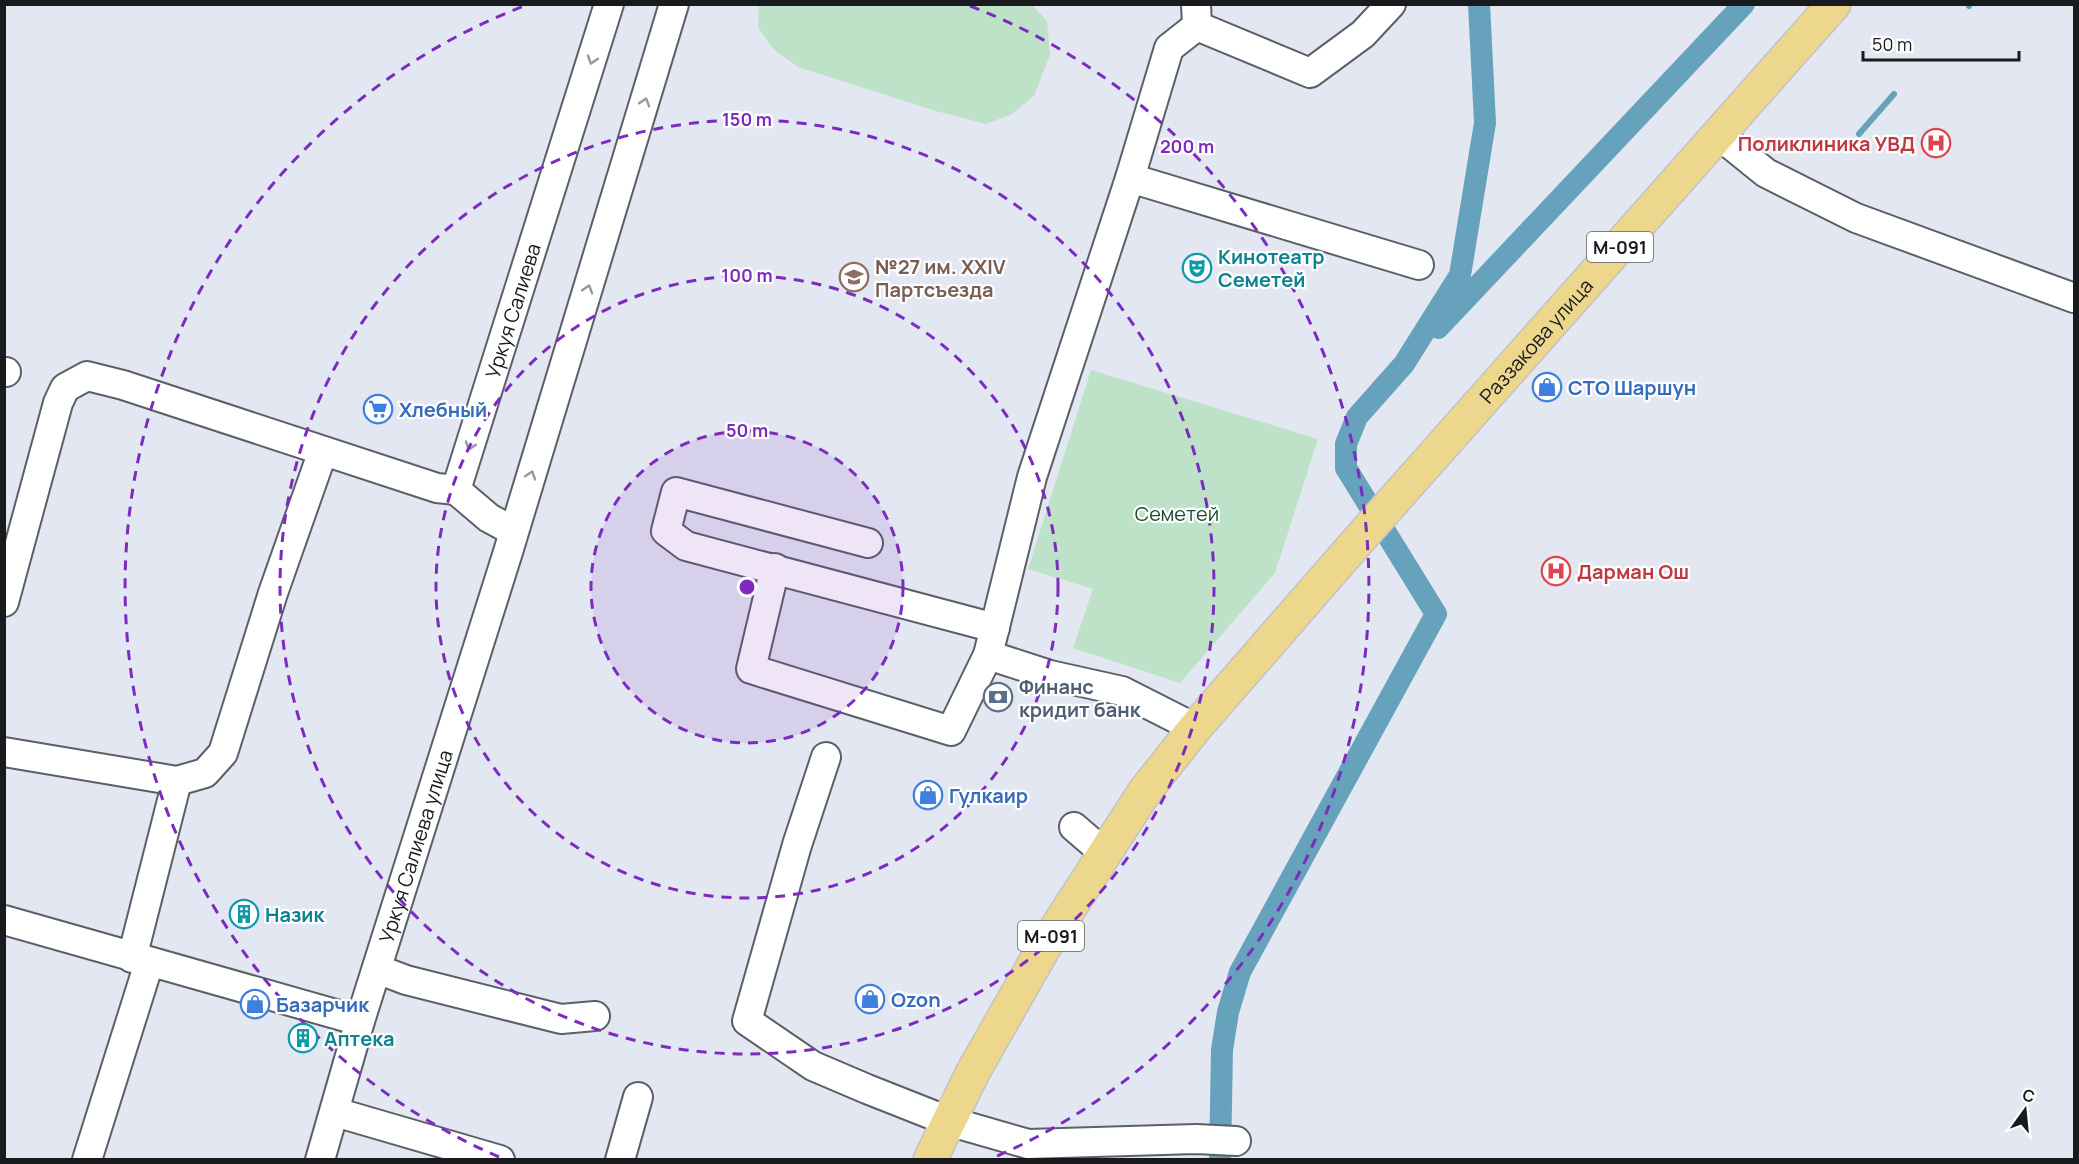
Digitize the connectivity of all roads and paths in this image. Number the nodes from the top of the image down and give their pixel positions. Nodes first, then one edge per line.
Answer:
1 (609, 4) edge
2 (674, 4) edge
3 (1391, 4) edge
4 (1834, 4) edge
5 (1197, 15) edge
6 (1719, 135) junction
7 (1130, 178) junction
8 (1419, 265) dead end
9 (2074, 298) edge
10 (323, 451) junction
11 (456, 490) junction
12 (513, 531) junction
13 (868, 543) dead end
14 (775, 568) junction
15 (4, 602) edge
16 (995, 628) junction
17 (988, 655) junction
18 (1196, 728) junction
19 (4, 752) edge
20 (826, 757) dead end
21 (177, 781) junction
22 (1074, 827) dead end
23 (1103, 852) junction
24 (4, 920) edge
25 (141, 960) junction
26 (377, 969) junction
27 (596, 1016) dead end
28 (360, 1021) junction
29 (638, 1097) dead end
30 (335, 1112) junction
31 (948, 1121) junction
32 (1236, 1141) dead end
33 (87, 1160) edge
34 (320, 1160) edge
35 (500, 1160) edge
36 (620, 1160) edge
37 (930, 1160) edge

1 -> 11 street, Уркуя Салиева
12 -> 2 street
3 - 5 street
4 - 6 main road, Раззакова улица / М-091
5 - 7 street
6 - 9 street
6 - 18 main road, Раззакова улица / М-091
7 - 8 street
7 - 16 street
10 - 11 street
10 - 15 street
10 - 21 street
11 - 12 street
12 - 26 street, Уркуя Салиева улица
13 - 14 street
14 - 16 street
14 - 17 street
16 - 17 street
17 - 18 street
18 - 23 main road, М-091
19 - 21 street
20 - 31 street
21 - 25 street
22 - 23 street
23 - 31 main road, М-091
24 - 25 street
25 - 28 street
25 - 33 street
26 - 27 street
26 - 28 street, Уркуя Салиева улица
28 - 30 street, Уркуя Салиева улица
29 - 36 street
30 - 34 street, Уркуя Салиева улица
30 - 35 street
31 - 32 street
31 - 37 main road, М-091

